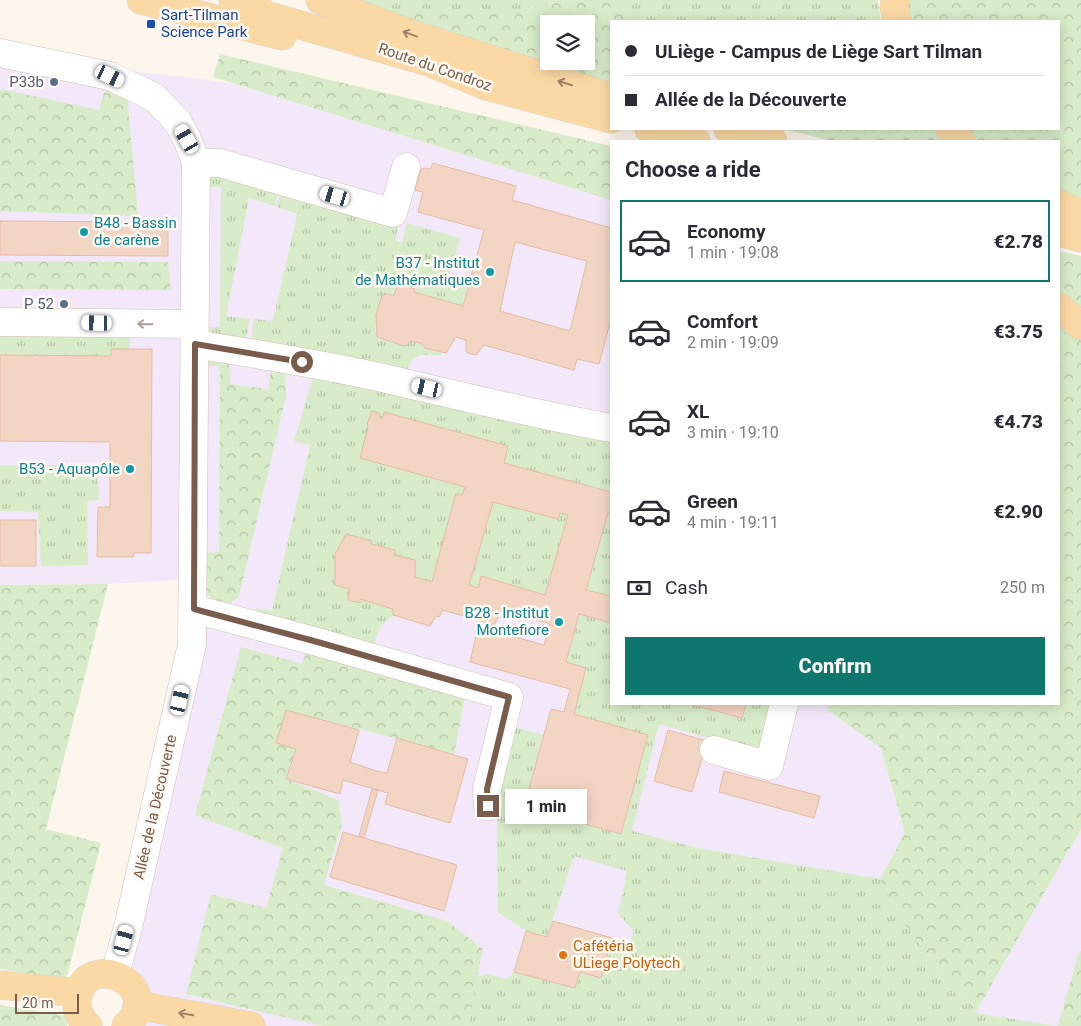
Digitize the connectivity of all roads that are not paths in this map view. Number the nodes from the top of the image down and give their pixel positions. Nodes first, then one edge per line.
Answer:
1 (141, 0) edge
2 (233, 0) edge
3 (320, 0) edge
4 (895, 0) edge
5 (897, 20) edge
6 (0, 54) edge
7 (486, 86) junction
8 (610, 97) edge
9 (610, 119) edge
10 (653, 130) edge
11 (732, 130) edge
12 (951, 130) edge
13 (692, 140) edge
14 (769, 140) edge
15 (960, 140) edge
16 (196, 162) junction
17 (406, 167) dead end
18 (1060, 204) edge
19 (1081, 214) edge
20 (1060, 219) edge
21 (1081, 225) edge
22 (1060, 232) edge
23 (1081, 238) edge
24 (1060, 308) edge
25 (0, 322) edge
26 (1081, 326) edge
27 (195, 334) junction
28 (610, 428) edge
29 (194, 609) junction
30 (784, 705) edge
31 (714, 750) dead end
32 (488, 806) dead end
33 (115, 974) junction
34 (0, 984) edge
35 (78, 993) junction
36 (132, 1016) edge
37 (88, 1026) edge
38 (251, 1026) edge

1 - 7 main road
2 - 7 main road, Route du Condroz
8 -> 3 main road, Route du Condroz
4 - 5 main road
6 - 16 street, Allée de la Découverte
7 - 9 main road, Route du Condroz
10 - 13 main road
11 - 14 main road
12 - 15 main road
16 - 17 street
16 - 27 street, Allée de la Découverte
18 - 19 main road
20 - 21 main road
22 - 23 main road
24 - 26 main road
27 -> 25 street
27 - 28 street
27 - 29 street, Allée de la Découverte
29 - 32 street
29 - 33 street, Allée de la Découverte
30 - 31 street
33 - 35 main road
33 - 36 main road
34 - 35 main road
35 - 37 main road
38 -> 36 main road

